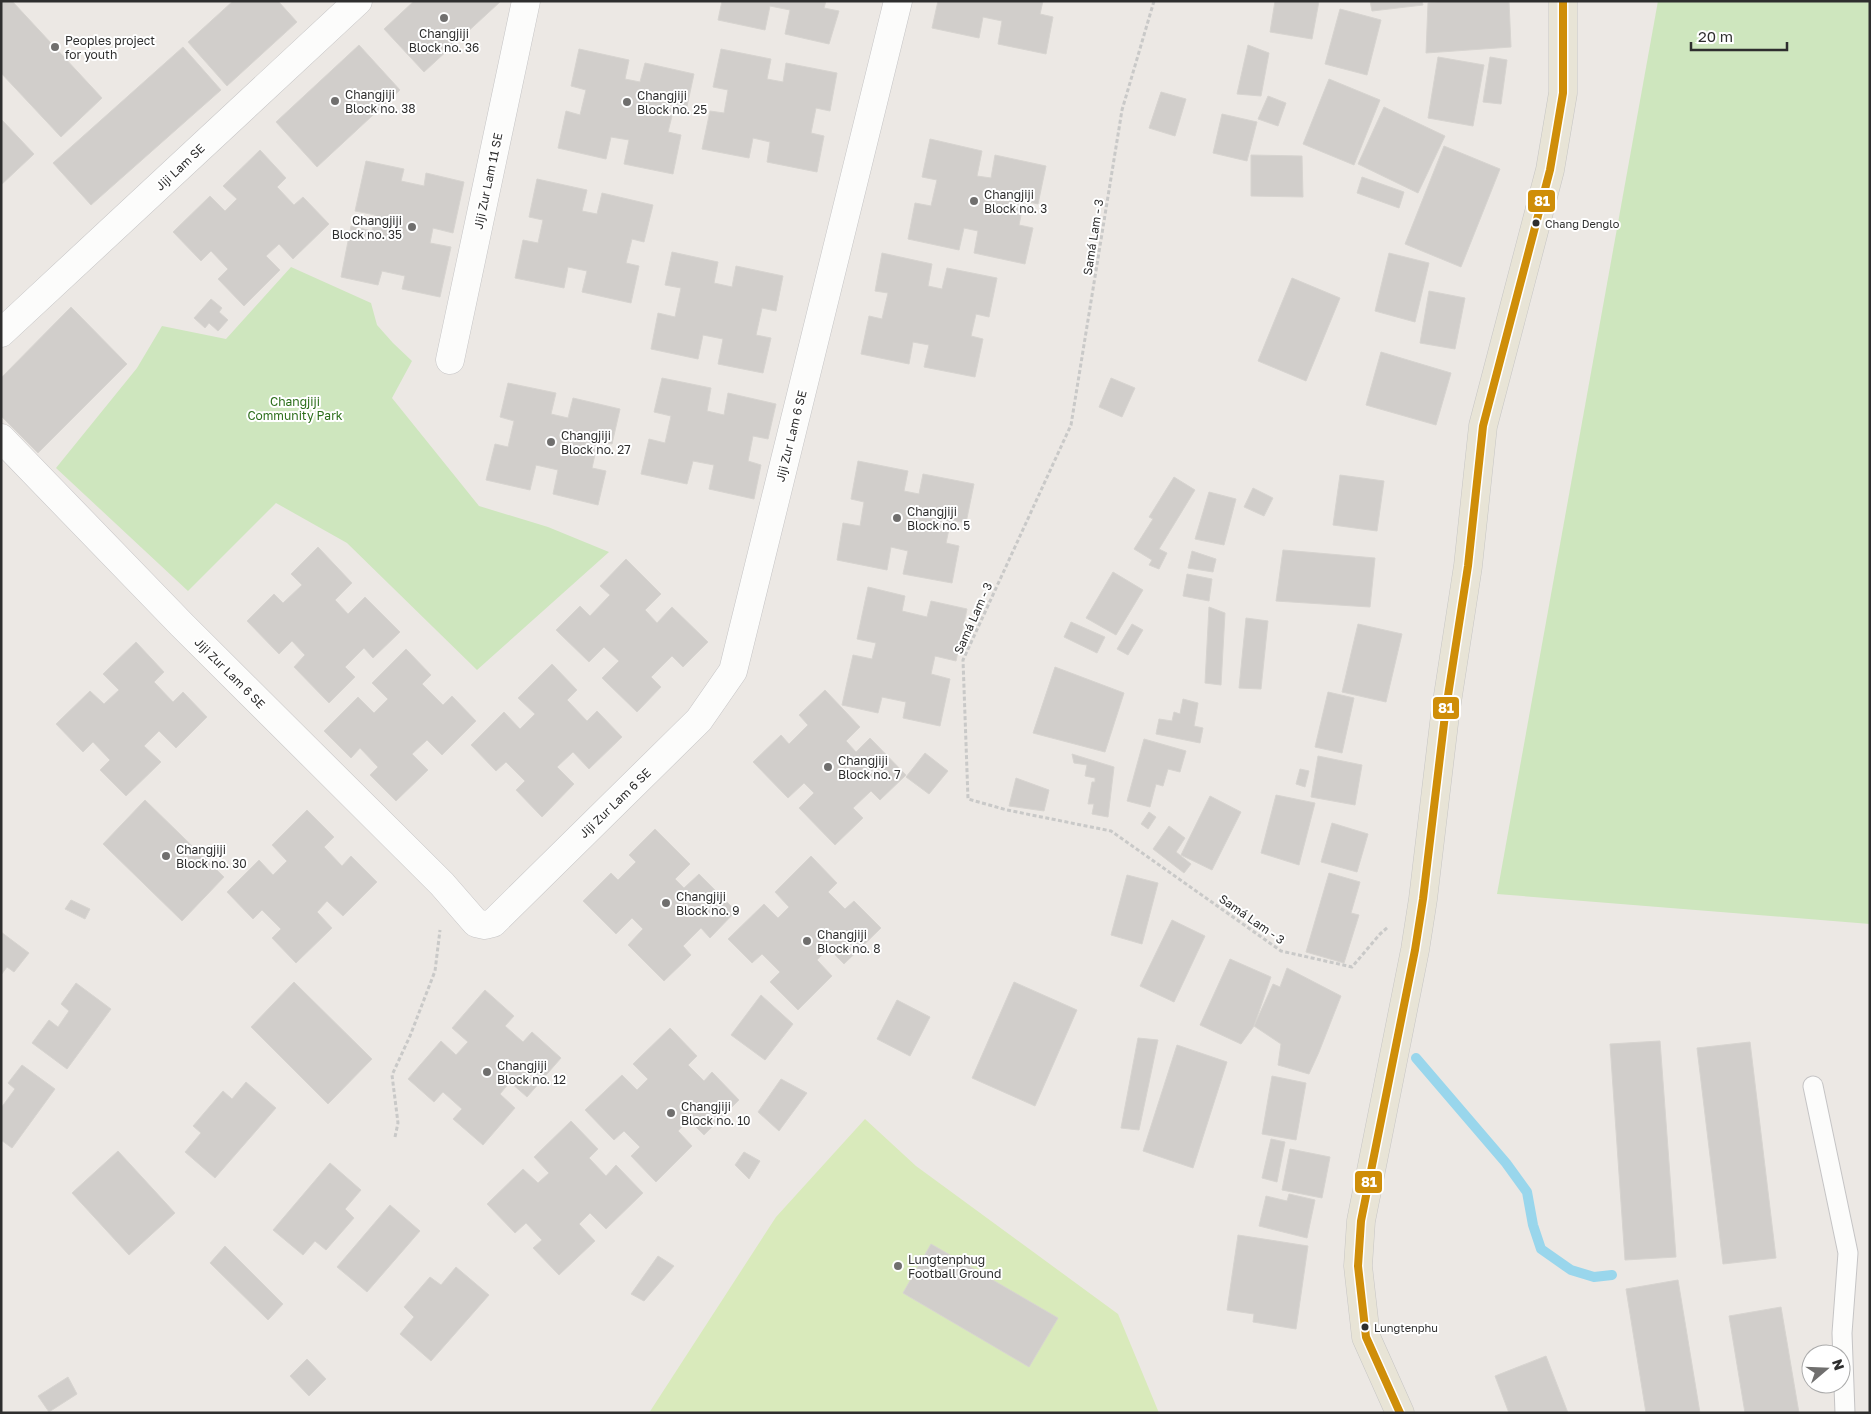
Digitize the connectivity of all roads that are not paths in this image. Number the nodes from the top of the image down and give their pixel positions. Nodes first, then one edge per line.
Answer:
1 (358, 1) edge
2 (526, 1) edge
3 (898, 1) edge
4 (1563, 1) edge
5 (1, 333) edge
6 (450, 360) dead end
7 (1, 438) edge
8 (1813, 1086) dead end
9 (1400, 1413) edge
10 (1845, 1413) edge

1 - 5 street, Jiji Lam SE
2 - 6 street, Jiji Zur Lam 11 SE
3 - 7 street, Jiji Zur Lam 6 SE
4 - 9 main road
8 - 10 lane

